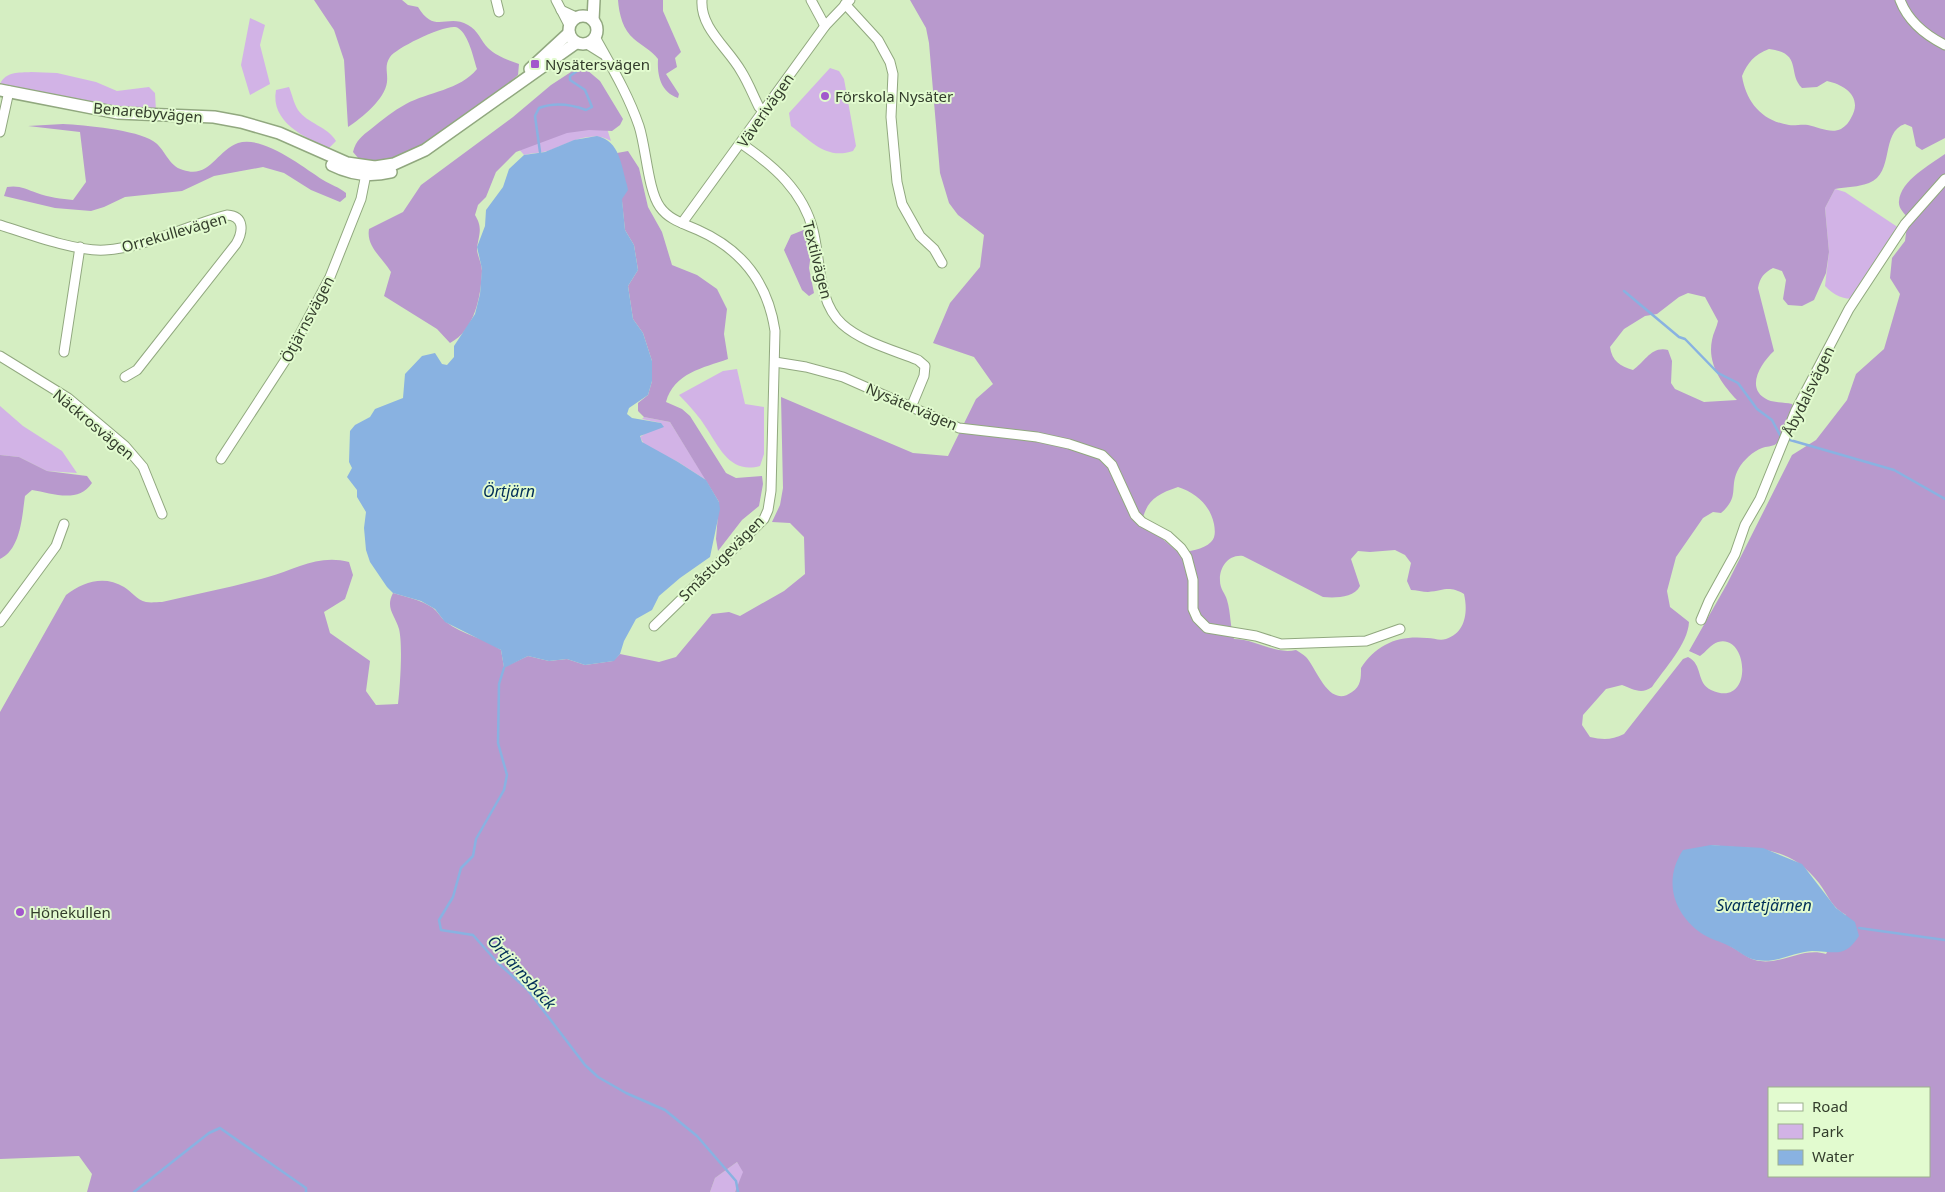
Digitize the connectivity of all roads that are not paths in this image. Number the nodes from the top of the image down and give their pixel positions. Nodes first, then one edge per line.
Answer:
1 (496, 0) edge
2 (556, 0) edge
3 (589, 0) edge
4 (594, 0) edge
5 (702, 0) edge
6 (811, 0) edge
7 (1900, 0) edge
8 (848, 2) edge
9 (499, 12) dead end
10 (593, 20) junction
11 (573, 23) junction
12 (825, 26) junction
13 (586, 41) junction
14 (1945, 45) edge
15 (519, 83) junction
16 (4, 90) edge
17 (764, 111) junction
18 (0, 132) edge
19 (742, 144) junction
20 (366, 171) junction
21 (1945, 179) edge
22 (682, 223) junction
23 (0, 225) edge
24 (80, 247) junction
25 (942, 263) dead end
26 (64, 352) dead end
27 (0, 356) edge
28 (775, 362) junction
29 (125, 377) dead end
30 (912, 406) junction
31 (221, 459) dead end
32 (162, 514) dead end
33 (64, 524) dead end
34 (1700, 620) dead end
35 (0, 622) edge
36 (654, 626) dead end
37 (1400, 629) dead end

1 - 9 street
2 - 11 street
3 - 11 street, Benarebyvägen
4 - 10 street
5 - 17 street
6 - 12 street
7 - 14 street
8 - 12 street, Väverivägen
8 - 25 street
10 - 11 street
10 - 13 street
11 - 13 street
11 - 15 street, Benarebyvägen
12 - 17 street, Väverivägen
13 - 15 street, Benarebyvägen
13 - 22 street
15 - 20 street, Benarebyvägen
16 - 18 street
16 - 20 street, Benarebyvägen
17 - 19 street, Väverivägen
19 - 22 street, Väverivägen
19 - 30 street, Textilvägen
20 - 31 street, Ötjärnsvägen
21 - 34 street, Åbydalsvägen
22 - 28 street
23 - 24 street, Orrekullevägen
24 - 26 street
24 - 29 street, Orrekullevägen
27 - 32 street, Näckrosvägen
28 - 30 street, Nysätervägen
28 - 36 street, Småstugevägen
30 - 37 street, Nysätervägen
33 - 35 street

